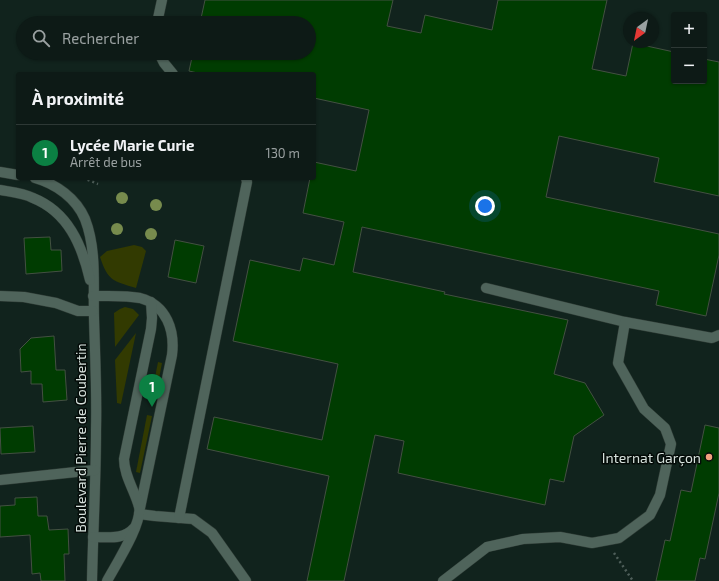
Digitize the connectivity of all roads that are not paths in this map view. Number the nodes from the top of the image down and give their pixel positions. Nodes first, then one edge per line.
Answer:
1 (162, 0) edge
2 (159, 16) edge
3 (162, 60) edge
4 (171, 72) edge
5 (0, 172) edge
6 (16, 175) edge
7 (41, 180) edge
8 (246, 180) edge
9 (0, 190) edge
10 (486, 288) dead end
11 (0, 296) edge
12 (93, 296) junction
13 (151, 302) junction
14 (93, 311) junction
15 (625, 322) junction
16 (719, 335) edge
17 (95, 470) junction
18 (0, 480) edge
19 (139, 511) junction
20 (178, 518) junction
21 (135, 527) junction
22 (93, 537) junction
23 (92, 581) edge
24 (107, 581) edge
25 (246, 581) edge
26 (443, 581) edge

1 - 2 street
3 - 4 street
5 - 6 street
7 - 12 street, Boulevard Pierre de Coubertin
8 - 20 street
9 - 12 street, Boulevard Pierre de Coubertin
10 - 15 street
11 - 14 street
12 - 13 street
12 - 14 street, Boulevard Pierre de Coubertin
13 - 19 street
13 - 19 street
14 - 17 street, Boulevard Pierre de Coubertin
15 - 16 street
15 - 26 street
17 - 18 street
17 - 22 street, Boulevard Pierre de Coubertin
19 - 20 street
19 - 21 street
20 - 25 street
21 - 22 street
21 - 24 street
22 - 23 street, Boulevard Pierre de Coubertin

